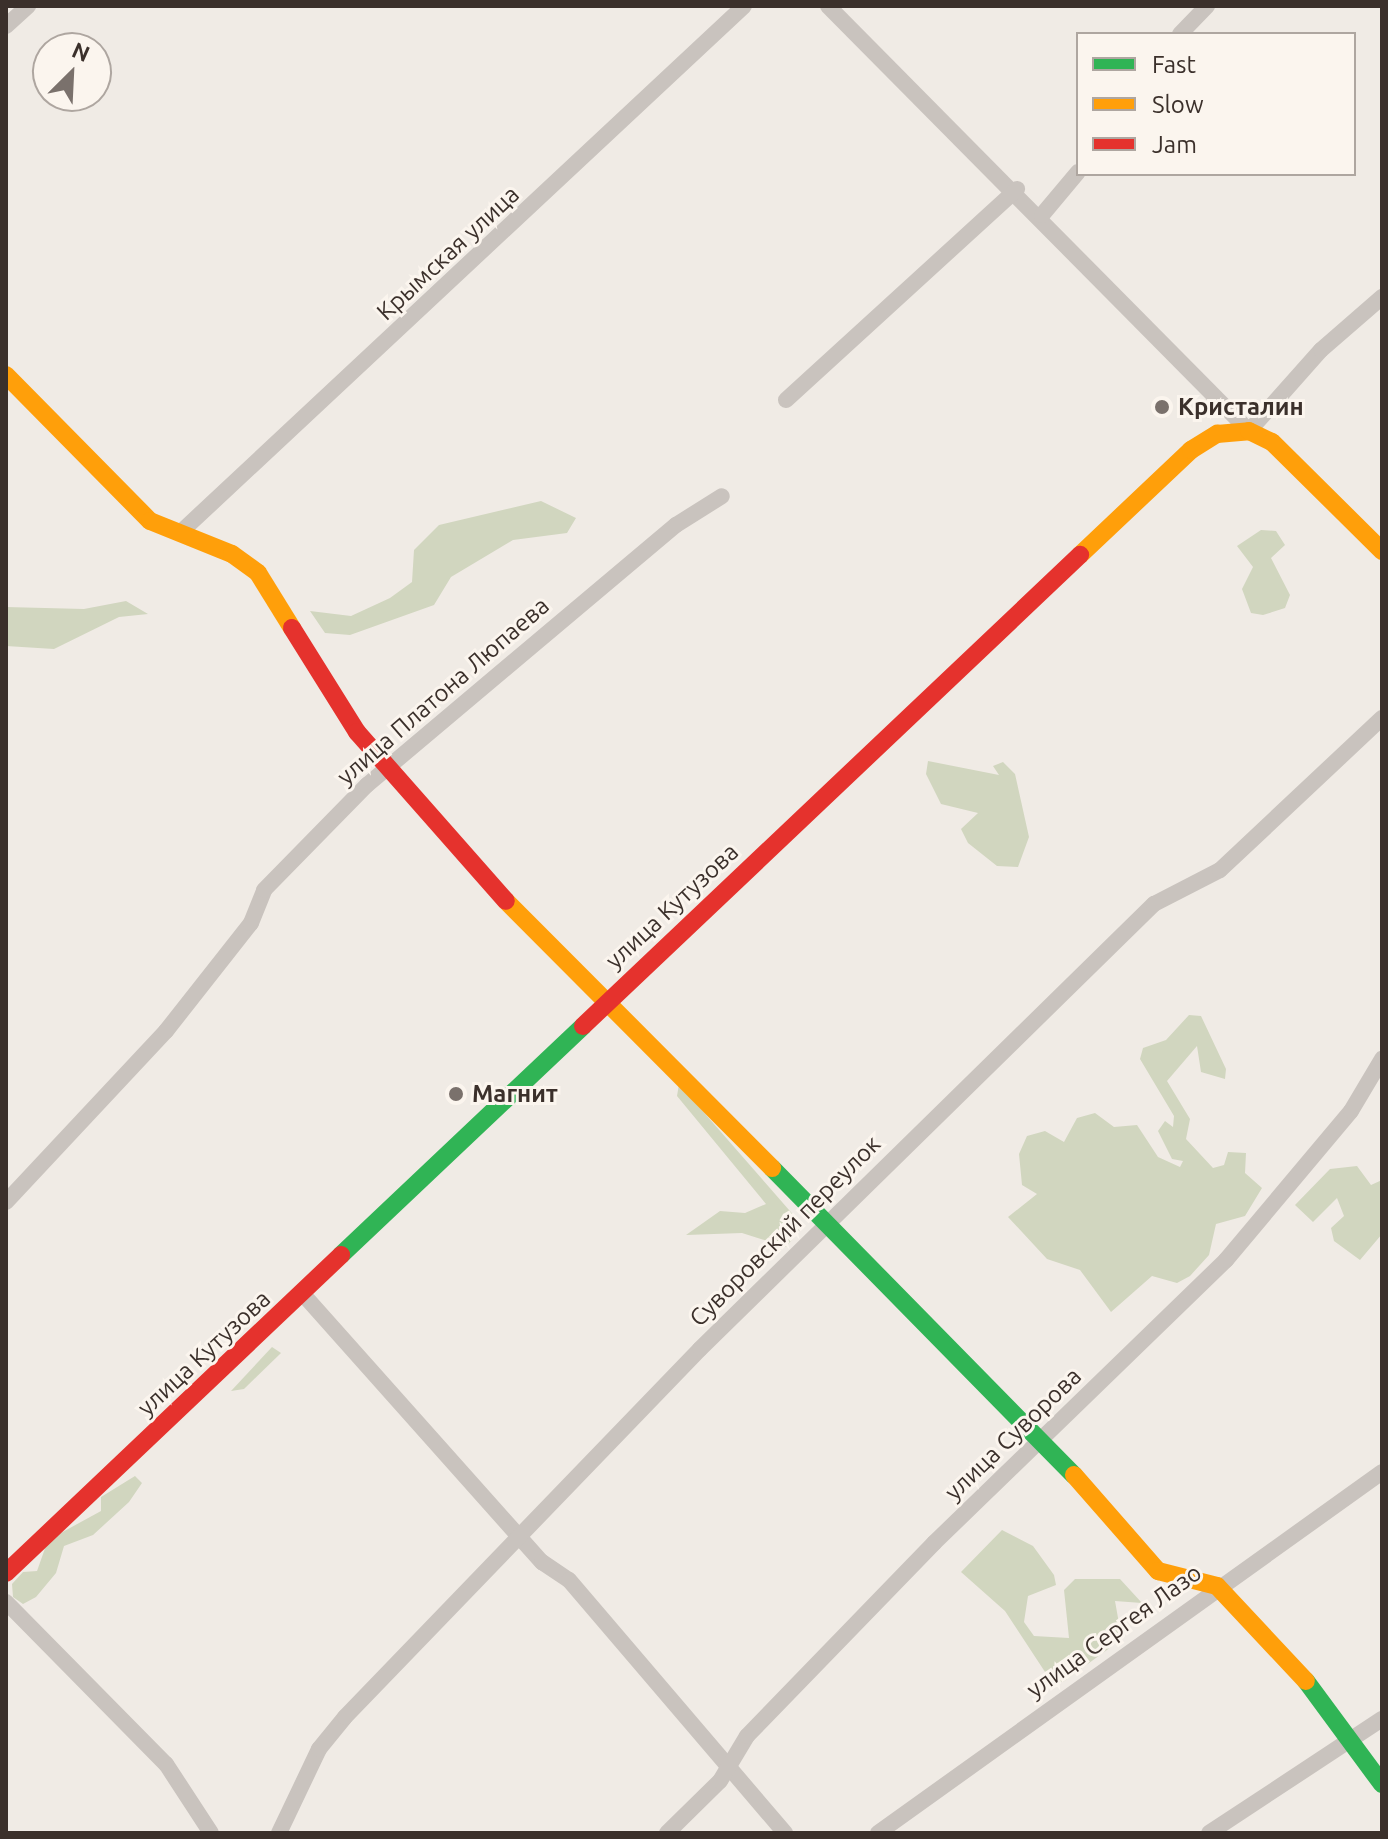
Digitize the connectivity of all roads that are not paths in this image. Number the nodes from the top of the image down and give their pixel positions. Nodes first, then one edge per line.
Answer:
1 (28, 6) edge
2 (744, 6) edge
3 (828, 6) edge
4 (1207, 6) edge
5 (6, 26) edge
6 (1182, 32) edge
7 (1076, 174) edge
8 (1017, 189) junction
9 (1042, 215) junction
10 (1382, 297) edge
11 (6, 375) edge
12 (786, 400) dead end
13 (1249, 431) junction
14 (722, 496) dead end
15 (182, 531) junction
16 (1382, 551) edge
17 (1382, 718) edge
18 (387, 769) junction
19 (605, 1003) junction
20 (1382, 1059) edge
21 (6, 1202) edge
22 (825, 1224) junction
23 (302, 1293) junction
24 (1046, 1441) junction
25 (1382, 1472) edge
26 (520, 1538) junction
27 (6, 1573) edge
28 (1217, 1586) junction
29 (6, 1602) edge
30 (1382, 1719) edge
31 (1352, 1741) junction
32 (729, 1768) junction
33 (1382, 1784) edge
34 (211, 1833) edge
35 (279, 1833) edge
36 (667, 1833) edge
37 (785, 1833) edge
38 (878, 1833) edge
39 (1209, 1833) edge

1 - 5 street
2 - 15 street, Крымская улица
3 - 8 street
4 - 6 street
7 - 9 street
8 - 9 street
8 - 12 street
9 - 13 street
10 - 13 street
11 - 15 street
13 - 16 street
13 - 19 street, улица Кутузова
14 - 18 street, улица Платона Люпаева
15 - 18 street
17 - 22 street, Суворовский переулок
18 - 19 street
18 - 21 street, улица Платона Люпаева
19 - 22 street
19 - 23 street, улица Кутузова
20 - 24 street, улица Суворова
22 - 24 street
22 - 26 street, Суворовский переулок
23 - 26 street
23 - 27 street, улица Кутузова
24 - 28 street
24 - 32 street, улица Суворова
25 - 28 street, улица Сергея Лазо
26 - 32 street
26 - 35 street, Суворовский переулок
28 - 31 street
28 - 38 street, улица Сергея Лазо
29 - 34 street
30 - 31 street
31 - 33 street
31 - 39 street
32 - 36 street, улица Суворова
32 - 37 street

